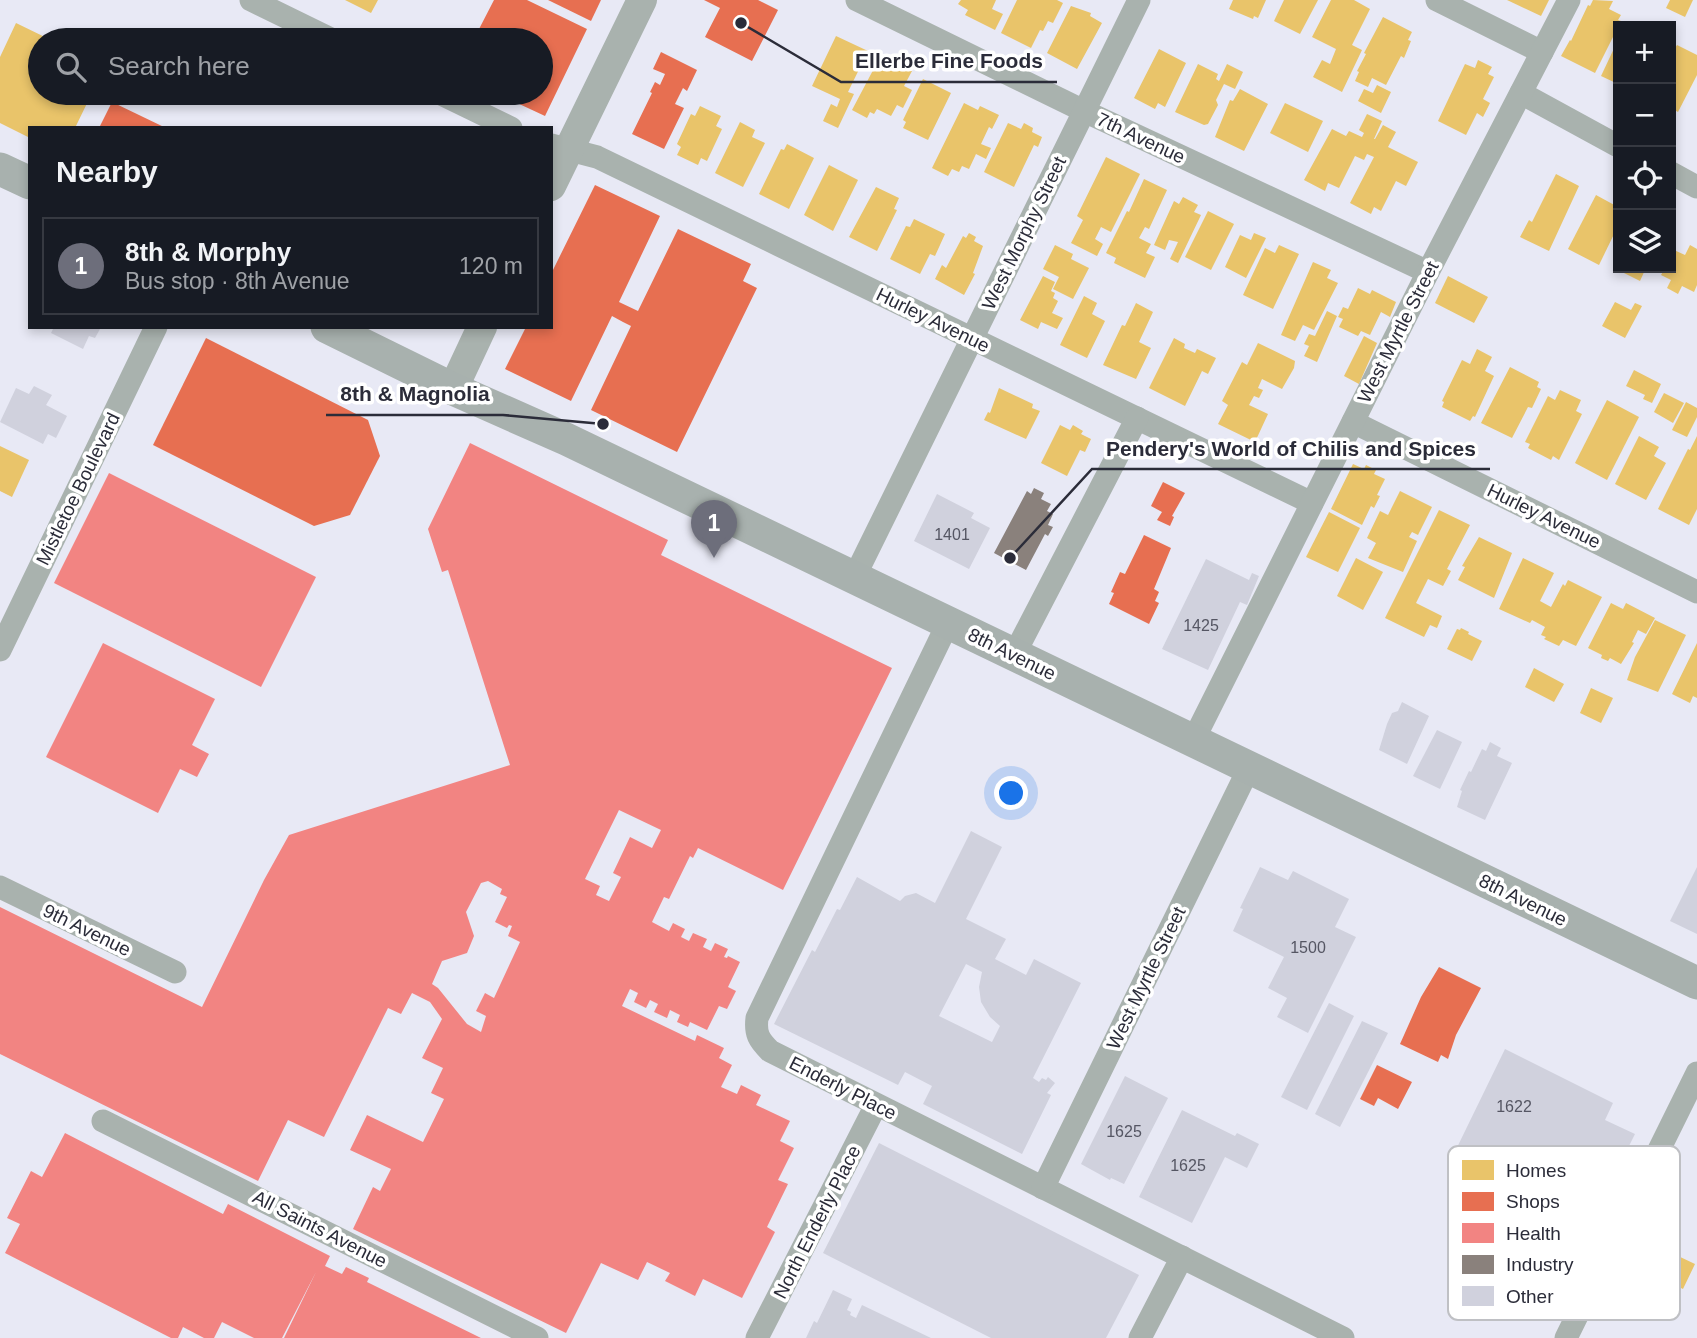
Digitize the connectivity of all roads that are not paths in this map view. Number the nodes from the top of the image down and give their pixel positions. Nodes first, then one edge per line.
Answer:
1 (251, 0) edge
2 (642, 0) edge
3 (857, 0) edge
4 (1139, 0) edge
5 (1437, 0) edge
6 (1569, 0) edge
7 (308, 28) edge
8 (1542, 52) junction
9 (1521, 93) junction
10 (464, 105) edge
11 (1084, 111) junction
12 (507, 126) edge
13 (1613, 143) edge
14 (560, 147) edge
15 (0, 169) edge
16 (1676, 176) edge
17 (553, 177) edge
18 (28, 182) edge
19 (1697, 187) edge
20 (1428, 272) junction
21 (155, 329) edge
22 (331, 329) edge
23 (481, 329) edge
24 (972, 339) junction
25 (453, 388) junction
26 (1137, 418) junction
27 (1353, 422) junction
28 (1312, 503) junction
29 (854, 578) junction
30 (1697, 592) edge
31 (948, 623) junction
32 (0, 650) edge
33 (1014, 655) junction
34 (1193, 741) junction
35 (1249, 768) junction
36 (0, 887) edge
37 (175, 972) dead end
38 (1697, 983) edge
39 (1697, 1073) edge
40 (876, 1105) junction
41 (103, 1121) dead end
42 (1661, 1146) edge
43 (1043, 1188) junction
44 (1182, 1257) junction
45 (1575, 1320) edge
46 (537, 1338) edge
47 (757, 1338) edge
48 (1140, 1338) edge
49 (1343, 1338) edge
50 (1566, 1338) edge

1 - 7 street
2 - 14 street
3 - 11 street, 7th Avenue
4 - 11 street, West Morphy Street
5 - 8 street
6 - 8 street, West Myrtle Street
8 - 9 street, West Myrtle Street
9 - 13 street
9 - 20 street, West Myrtle Street
10 - 12 street
11 - 20 street, 7th Avenue
11 - 24 street, West Morphy Street
14 - 17 street
14 - 24 street, Hurley Avenue
15 - 18 main road
16 - 19 street
20 - 27 street, West Myrtle Street
21 - 32 street, Mistletoe Boulevard
22 - 25 main road, 8th Avenue
23 - 25 street
24 - 26 street, Hurley Avenue
24 - 29 street, West Morphy Street
25 - 29 main road, 8th Avenue
26 - 28 street, Hurley Avenue
26 - 33 street
27 - 28 street, West Myrtle Street
27 - 30 street, Hurley Avenue
28 - 34 street, West Myrtle Street
29 - 31 main road, 8th Avenue
31 - 33 main road, 8th Avenue
31 - 40 street, Enderly Place
33 - 34 main road, 8th Avenue
34 - 35 main road, 8th Avenue
35 - 38 main road, 8th Avenue
35 - 43 street, West Myrtle Street
36 - 37 street, 9th Avenue
39 - 42 street
40 - 43 street, Enderly Place
40 - 47 street, North Enderly Place
41 - 46 street, All Saints Avenue
43 - 44 street, Enderly Place
44 - 48 street
44 - 49 street, Enderly Place
45 - 50 street

